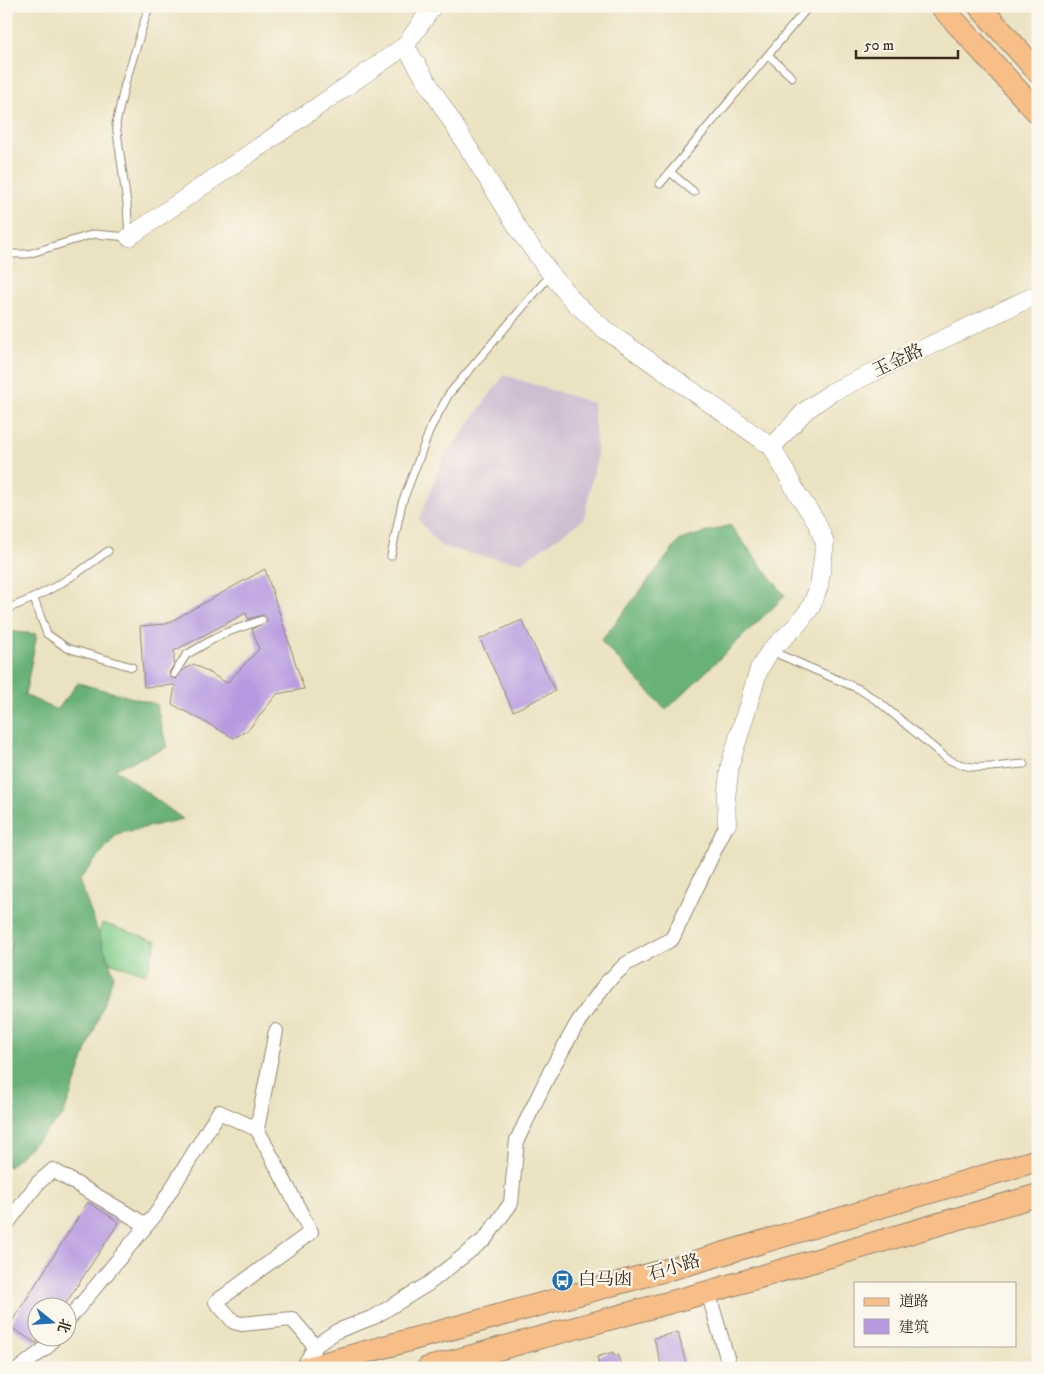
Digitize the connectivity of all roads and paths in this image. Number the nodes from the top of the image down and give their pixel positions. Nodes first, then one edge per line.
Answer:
1 (149, 6) edge
2 (433, 6) edge
3 (809, 6) edge
4 (941, 6) edge
5 (979, 6) edge
6 (405, 46) junction
7 (768, 55) junction
8 (1038, 72) edge
9 (792, 77) dead end
10 (1038, 114) edge
11 (670, 172) junction
12 (660, 184) dead end
13 (694, 192) dead end
14 (128, 237) junction
15 (6, 254) edge
16 (550, 274) junction
17 (1038, 294) edge
18 (772, 447) junction
19 (108, 551) dead end
20 (391, 556) dead end
21 (34, 600) junction
22 (6, 609) edge
23 (262, 620) dead end
24 (770, 651) junction
25 (132, 667) dead end
26 (174, 674) dead end
27 (1024, 764) dead end
28 (727, 824) joint
29 (276, 1031) dead end
30 (257, 1128) junction
31 (1038, 1160) edge
32 (1038, 1196) edge
33 (6, 1225) edge
34 (146, 1225) junction
35 (708, 1292) junction
36 (78, 1308) edge
37 (48, 1346) edge
38 (315, 1346) junction
39 (20, 1368) edge
40 (305, 1368) edge
41 (428, 1368) edge
42 (730, 1368) edge

1 - 14 lane
2 - 6 street
3 - 7 lane
4 - 10 main road
5 - 8 main road
6 - 14 street
6 - 16 street
7 - 9 lane
7 - 11 lane
11 - 12 lane
11 - 13 lane
14 - 15 lane
16 - 18 street
16 - 20 lane
17 - 18 street, 玉金路
18 - 24 street
19 - 21 lane
21 - 22 lane
21 - 25 lane
23 - 26 lane
24 - 27 lane
24 - 28 street
28 - 38 street
29 - 30 street
30 - 34 street
30 - 38 street
31 - 40 main road, 石小路
32 - 35 main road, 石小路
33 - 34 street
34 - 36 street
35 - 41 main road, 石小路
35 - 42 street
37 - 39 street
38 - 40 street

